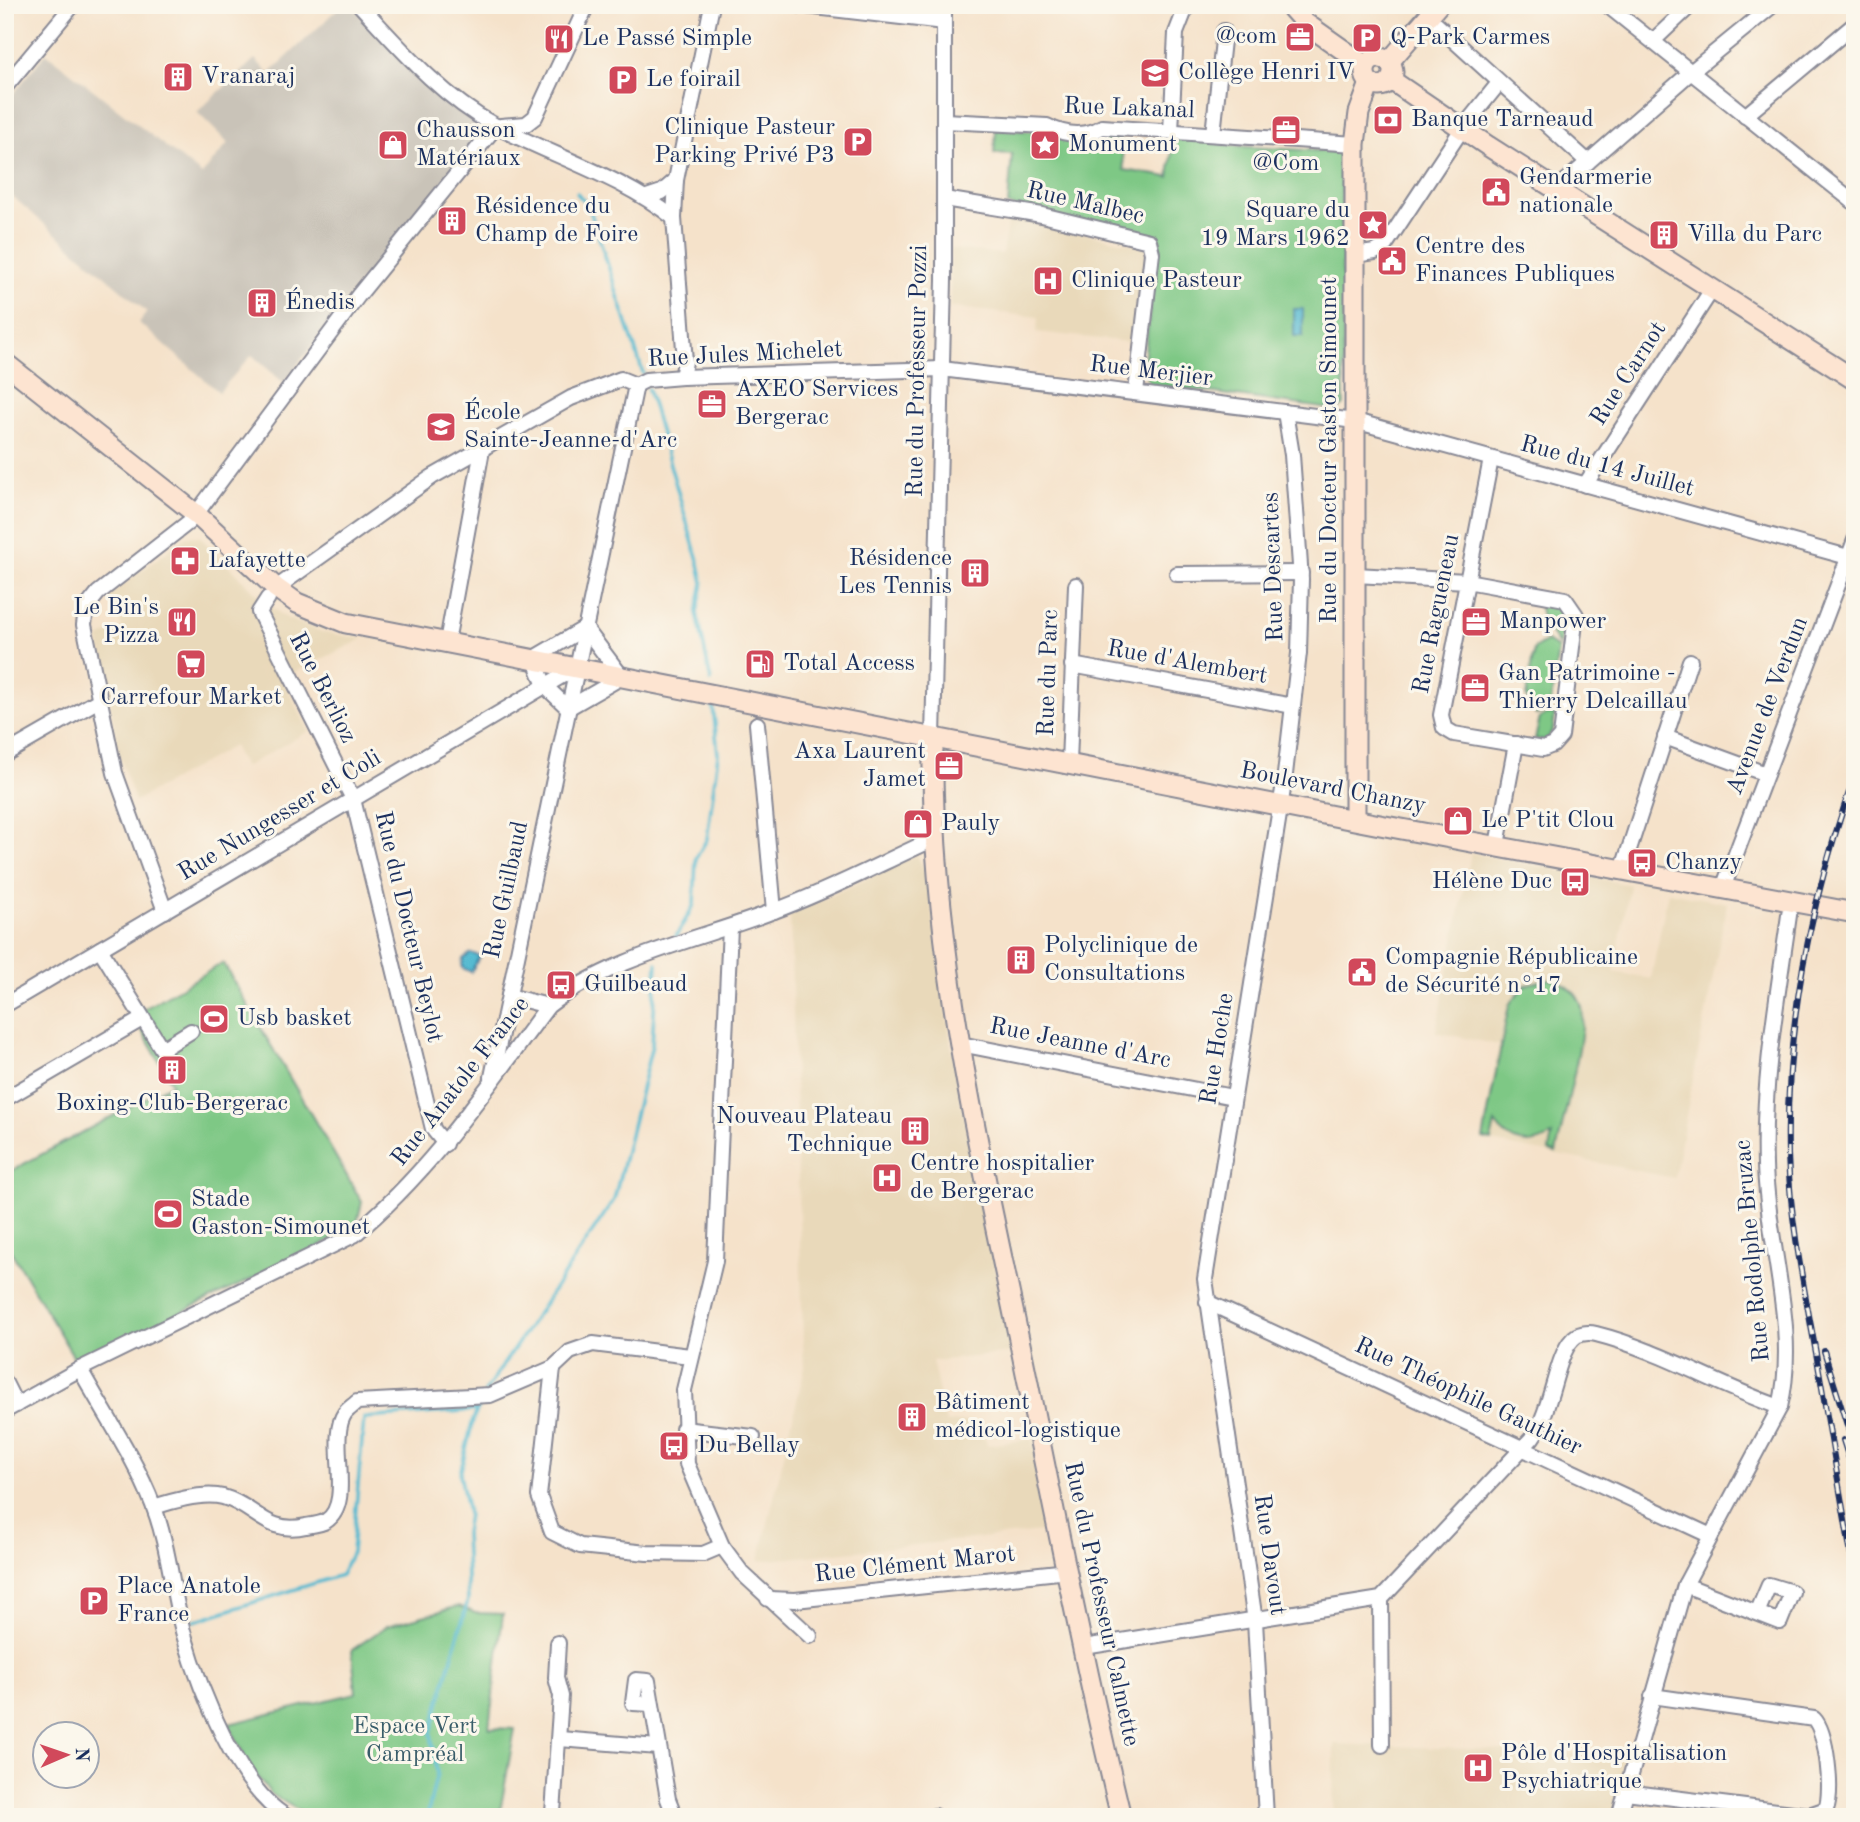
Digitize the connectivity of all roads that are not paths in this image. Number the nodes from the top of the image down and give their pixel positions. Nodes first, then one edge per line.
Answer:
1 (73, 5) edge
2 (359, 5) edge
3 (587, 5) edge
4 (712, 5) edge
5 (798, 5) edge
6 (944, 5) edge
7 (1187, 5) edge
8 (1289, 5) edge
9 (1607, 5) edge
10 (1691, 5) edge
11 (1773, 5) edge
12 (1432, 11) edge
13 (944, 22) junction
14 (1855, 24) edge
15 (1224, 31) dead end
16 (1653, 41) junction
17 (1390, 71) junction
18 (1690, 72) junction
19 (1368, 74) junction
20 (1499, 83) junction
21 (5, 87) edge
22 (1745, 116) junction
23 (535, 117) junction
24 (944, 121) junction
25 (496, 126) junction
26 (1462, 129) junction
27 (1171, 131) junction
28 (1213, 134) junction
29 (1355, 144) junction
30 (542, 148) junction
31 (1588, 162) junction
32 (676, 180) junction
33 (1557, 189) junction
34 (647, 197) junction
35 (944, 199) junction
36 (1855, 203) edge
37 (674, 218) junction
38 (1355, 255) junction
39 (1713, 288) junction
40 (5, 363) edge
41 (942, 369) junction
42 (682, 377) junction
43 (1855, 380) edge
44 (636, 385) junction
45 (1136, 393) junction
46 (1285, 412) junction
47 (1355, 421) junction
48 (482, 450) junction
49 (1491, 459) junction
50 (1585, 485) junction
51 (193, 518) junction
52 (1855, 540) edge
53 (1848, 557) junction
54 (1301, 573) junction
55 (1177, 574) dead end
56 (1355, 575) junction
57 (1467, 581) junction
58 (1076, 585) dead end
59 (268, 599) junction
60 (585, 628) junction
61 (447, 642) junction
62 (534, 658) junction
63 (1690, 661) dead end
64 (1073, 665) junction
65 (577, 667) junction
66 (622, 677) junction
67 (545, 686) junction
68 (99, 700) junction
69 (1293, 706) junction
70 (569, 708) junction
71 (757, 724) dead end
72 (1665, 737) junction
73 (933, 738) junction
74 (1516, 744) junction
75 (5, 754) edge
76 (1069, 763) junction
77 (1766, 774) junction
78 (353, 799) junction
79 (1280, 804) junction
80 (1354, 818) junction
81 (934, 839) junction
82 (1497, 845) junction
83 (1623, 868) junction
84 (1723, 888) junction
85 (1791, 901) junction
86 (165, 911) junction
87 (774, 911) junction
88 (1855, 913) edge
89 (730, 927) junction
90 (100, 949) junction
91 (509, 996) junction
92 (5, 1004) edge
93 (548, 1006) junction
94 (142, 1019) junction
95 (191, 1031) dead end
96 (960, 1044) junction
97 (491, 1082) junction
98 (1233, 1097) junction
99 (5, 1098) edge
100 (445, 1144) junction
101 (1207, 1302) junction
102 (690, 1356) junction
103 (553, 1368) junction
104 (79, 1369) junction
105 (5, 1383) edge
106 (1780, 1407) junction
107 (10, 1408) edge
108 (683, 1429) junction
109 (753, 1437) dead end
110 (1521, 1446) junction
111 (154, 1507) junction
112 (1709, 1535) junction
113 (722, 1546) junction
114 (1068, 1571) junction
115 (1685, 1585) junction
116 (768, 1599) junction
117 (1381, 1599) junction
118 (1757, 1613) dead end
119 (1255, 1621) junction
120 (810, 1636) dead end
121 (558, 1643) dead end
122 (1084, 1647) junction
123 (1652, 1696) junction
124 (651, 1704) dead end
125 (560, 1739) junction
126 (1382, 1745) dead end
127 (658, 1747) junction
128 (1626, 1791) junction
129 (287, 1817) edge
130 (556, 1817) edge
131 (675, 1817) edge
132 (1121, 1817) edge
133 (1266, 1817) edge
134 (1619, 1817) edge

1 - 21 street
2 - 25 street
3 - 23 street
4 - 32 street
5 - 13 street
6 - 13 street, Rue du Professeur Pozzi
7 - 27 street
8 - 19 main road
9 - 16 street
10 - 16 street
11 - 18 street
12 - 17 main road
12 - 20 street
13 - 24 street, Rue du Professeur Pozzi
14 - 22 street
15 - 28 street
16 - 18 street
17 - 19 main road
17 - 26 main road
18 - 22 street
18 - 31 street
19 - 29 main road, Rue du Docteur Gaston Simounet
20 - 26 street
20 - 31 street
22 - 36 street
23 - 25 street
23 - 30 street
24 - 27 street, Rue Lakanal
24 - 35 street, Rue du Professeur Pozzi
25 - 30 street
25 - 51 street
26 - 33 main road
26 - 38 street
27 - 28 street, Rue Lakanal
28 - 29 street, Rue Lakanal
29 - 38 main road, Rue du Docteur Gaston Simounet
30 - 34 street
31 - 33 street
32 - 34 street
32 - 37 street
33 - 39 main road
34 - 37 street
35 - 41 street, Rue du Professeur Pozzi
35 - 45 street, Rue Malbec
37 - 42 street
38 - 47 main road, Rue du Docteur Gaston Simounet
39 - 43 main road
39 - 50 street, Rue Carnot
40 - 51 main road, Boulevard Chanzy
41 - 42 street, Rue Jules Michelet
41 - 45 street, Rue Merjier
41 - 73 street, Rue du Professeur Pozzi
42 - 44 street, Rue Jules Michelet
44 - 48 street, Rue Jules Michelet
44 - 60 street, Rue Guilbaud
45 - 46 street, Rue Merjier
46 - 47 street, Rue Merjier
46 - 54 street, Rue Descartes
47 - 49 street, Rue du 14 Juillet
47 - 56 main road, Rue du Docteur Gaston Simounet
48 - 59 street, Rue Jules Michelet
48 - 61 street
49 - 50 street, Rue du 14 Juillet
49 - 57 street, Rue Ragueneau
50 - 53 street, Rue du 14 Juillet
51 - 59 main road, Boulevard Chanzy
51 - 68 street
52 - 53 street, Avenue de Verdun
53 - 77 street, Avenue de Verdun
54 - 55 street
54 - 69 street, Rue Descartes
56 - 57 street
56 - 80 main road, Rue du Docteur Gaston Simounet
57 - 74 street, Rue Ragueneau
57 - 74 street
58 - 64 street, Rue du Parc
59 - 61 main road, Boulevard Chanzy
59 - 78 street, Rue Berlioz
60 - 62 street
60 - 65 street, Rue Guilbaud
60 - 66 street
61 - 62 main road, Boulevard Chanzy
62 - 65 main road, Boulevard Chanzy
62 - 67 street
63 - 72 street
64 - 69 street, Rue d'Alembert
64 - 76 street, Rue du Parc
65 - 66 main road, Boulevard Chanzy
65 - 67 street, Rue Nungesser et Coli
65 - 70 street, Rue Guilbaud
66 - 70 street
66 - 73 main road, Boulevard Chanzy
67 - 70 street
67 - 78 street, Rue Nungesser et Coli
68 - 75 street
68 - 86 street
69 - 79 street, Rue Descartes
70 - 91 street, Rue Guilbaud
71 - 87 street
72 - 77 street
72 - 83 street
73 - 76 main road, Boulevard Chanzy
73 - 81 main road, Rue du Professeur Calmette
74 - 82 street
76 - 79 main road, Boulevard Chanzy
77 - 84 street, Avenue de Verdun
78 - 86 street, Rue Nungesser et Coli
78 - 100 street, Rue du Docteur Beylot
79 - 80 main road, Boulevard Chanzy
79 - 98 street, Rue Hoche
80 - 82 main road, Boulevard Chanzy
81 - 87 street, Rue Anatole France
81 - 96 main road, Rue du Professeur Calmette
82 - 83 main road, Boulevard Chanzy
83 - 84 main road, Boulevard Chanzy
84 - 85 main road, Boulevard Chanzy
85 - 88 main road, Boulevard Chanzy
85 - 106 street, Rue Rodolphe Bruzac
86 - 90 street, Rue Nungesser et Coli
87 - 89 street, Rue Anatole France
89 - 93 street, Rue Anatole France
89 - 102 street
90 - 92 street, Rue Nungesser et Coli
90 - 94 street
91 - 93 street
91 - 97 street, Rue Guilbaud
93 - 97 street, Rue Anatole France
94 - 95 street
94 - 99 street
96 - 98 street, Rue Jeanne d'Arc
96 - 114 main road, Rue du Professeur Calmette
97 - 100 street, Rue Anatole France
98 - 101 street, Rue Hoche
100 - 104 street, Rue Anatole France
101 - 110 street, Rue Théophile Gauthier
101 - 119 street, Rue Davout
102 - 103 street
102 - 108 street
103 - 111 street
103 - 113 street
104 - 107 street, Rue Anatole France
104 - 111 street
105 - 107 street
106 - 110 street
106 - 112 street, Rue Rodolphe Bruzac
108 - 109 street
108 - 113 street
110 - 112 street, Rue Théophile Gauthier
110 - 117 street
111 - 129 street
112 - 115 street, Rue Rodolphe Bruzac
113 - 116 street
114 - 116 street, Rue Clément Marot
114 - 122 main road, Rue du Professeur Calmette
115 - 118 street
115 - 123 street, Rue Rodolphe Bruzac
116 - 120 street
117 - 119 street
117 - 126 street
119 - 122 street
119 - 133 street, Rue Davout
121 - 125 street
122 - 132 main road, Rue du Professeur Calmette
123 - 128 street, Rue Rodolphe Bruzac
123 - 128 street
124 - 127 street
125 - 127 street
125 - 130 street
127 - 131 street
128 - 134 street, Rue Rodolphe Bruzac

